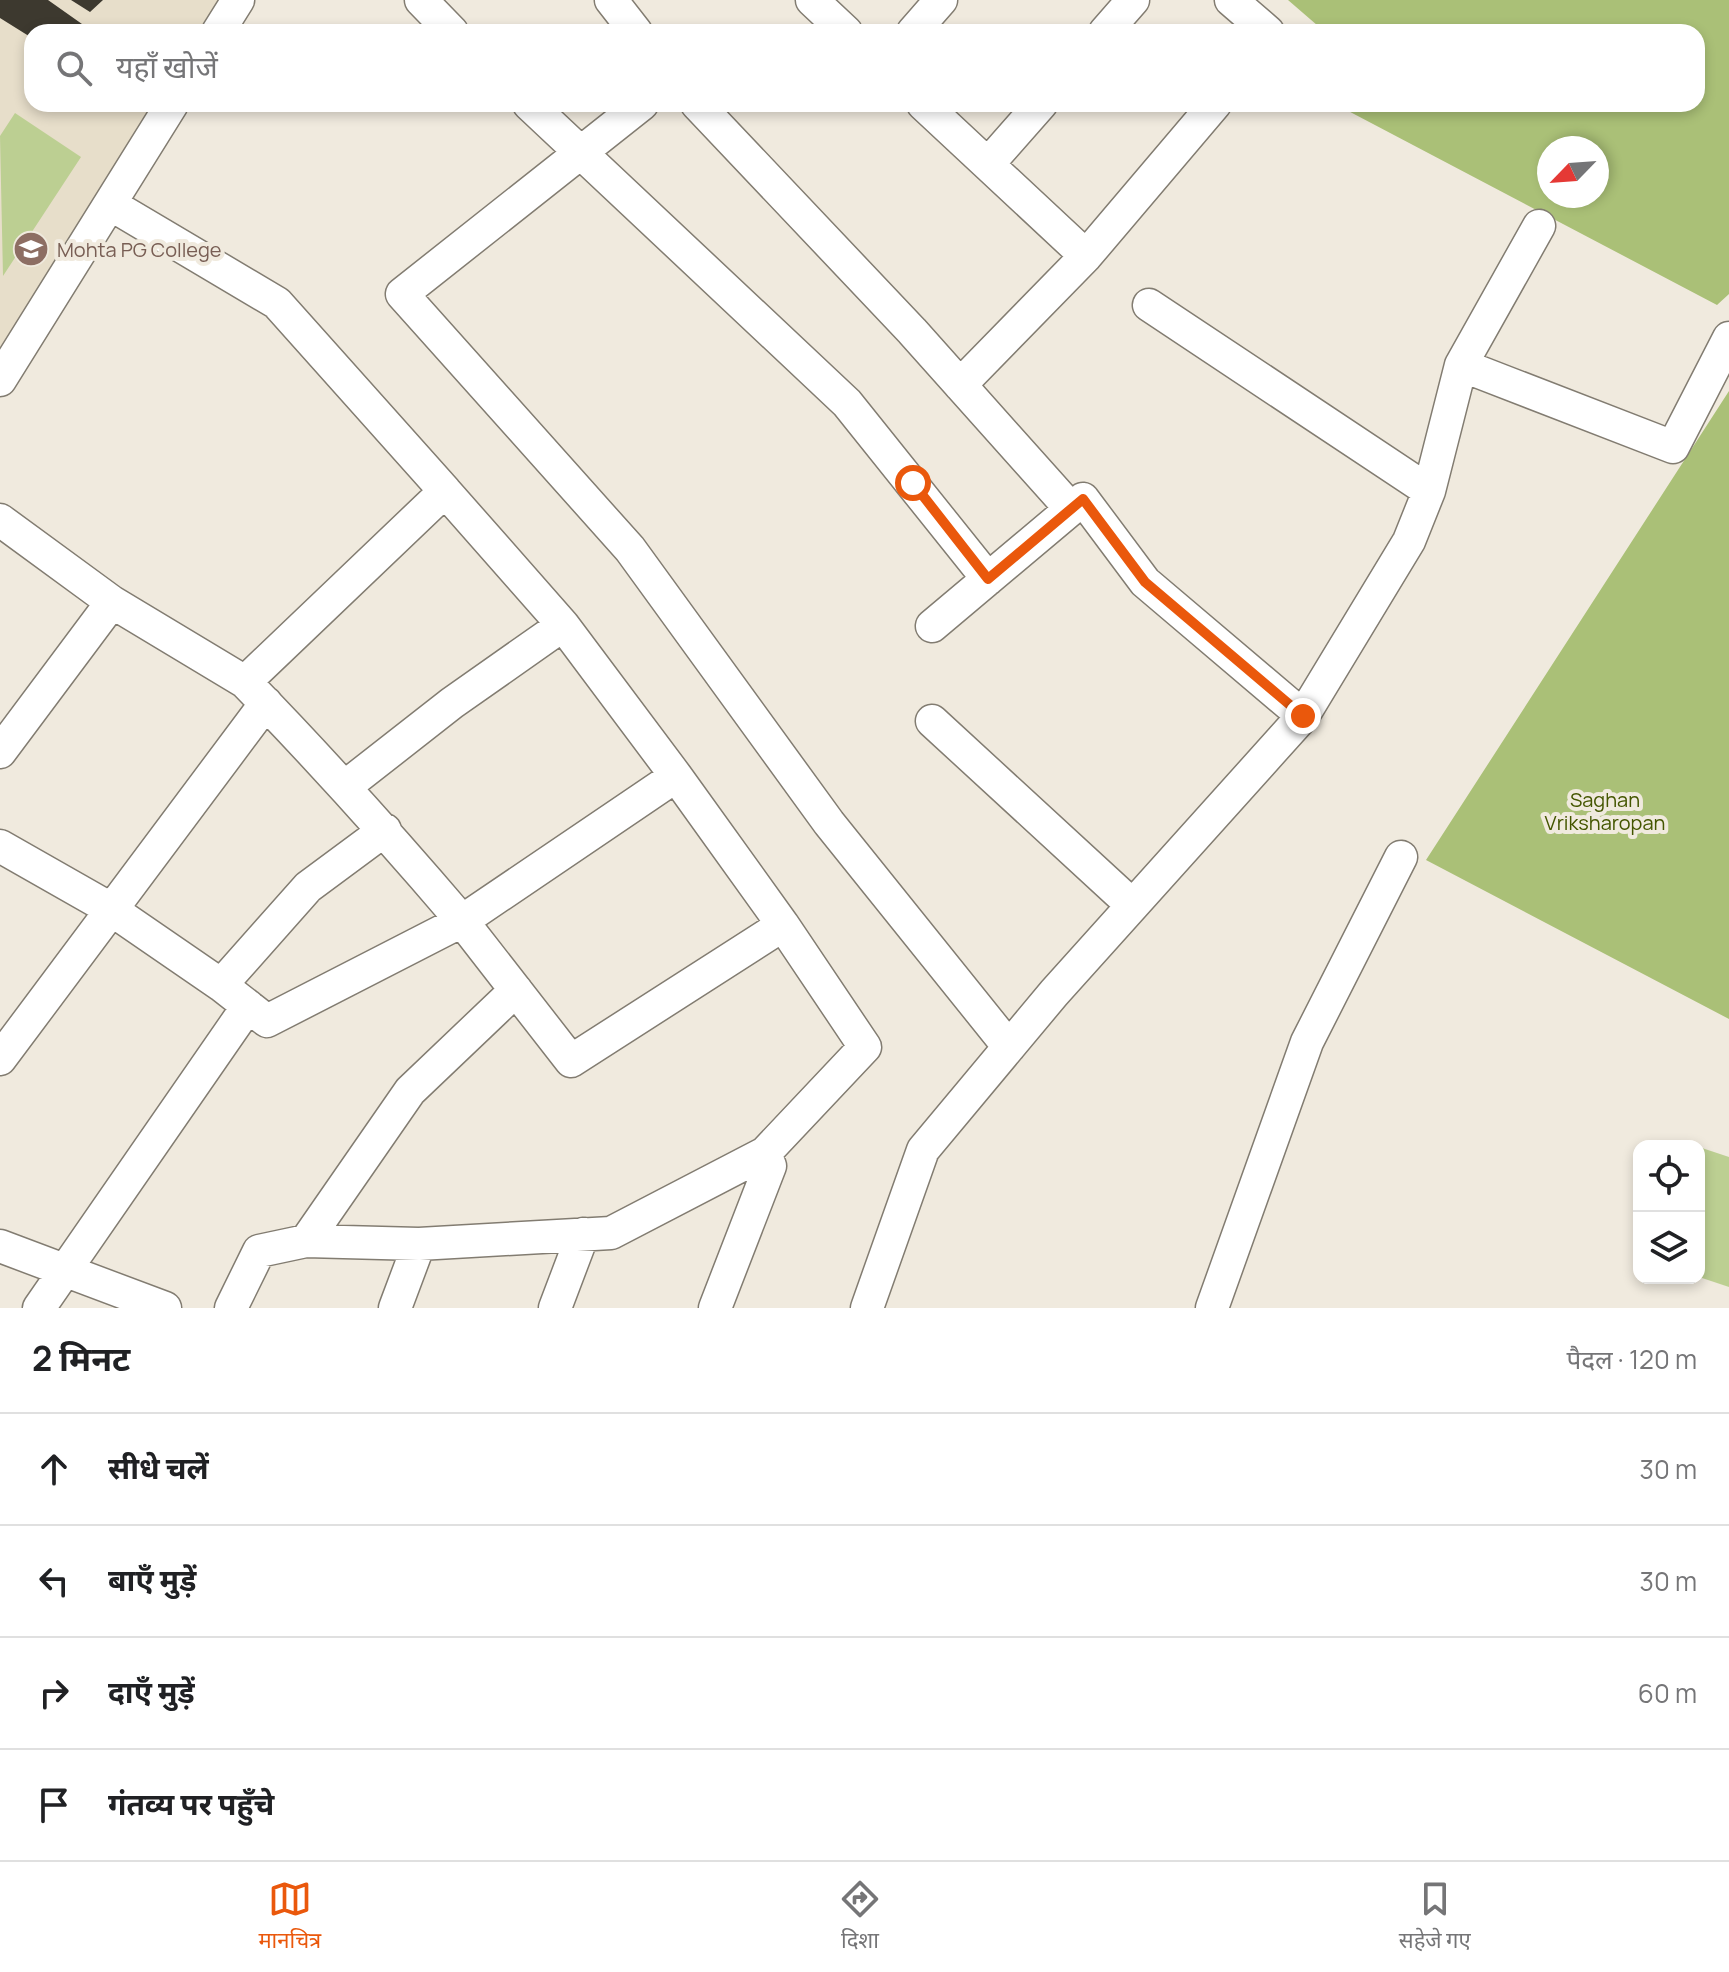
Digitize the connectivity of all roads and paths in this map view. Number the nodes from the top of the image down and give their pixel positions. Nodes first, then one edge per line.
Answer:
1 (238, 0) edge
2 (421, 0) edge
3 (611, 0) edge
4 (812, 0) edge
5 (941, 0) edge
6 (1133, 0) edge
7 (1231, 0) edge
8 (223, 24) edge
9 (444, 24) edge
10 (630, 24) edge
11 (838, 24) edge
12 (920, 24) edge
13 (1112, 24) edge
14 (1259, 24) edge
15 (167, 112) edge
16 (538, 112) edge
17 (632, 112) edge
18 (704, 112) edge
19 (932, 112) edge
20 (1034, 112) edge
21 (1208, 112) edge
22 (582, 153) junction
23 (988, 164) junction
24 (110, 204) junction
25 (1539, 226) dead end
26 (1086, 256) junction
27 (1149, 305) dead end
28 (1729, 338) edge
29 (1461, 365) junction
30 (0, 380) edge
31 (960, 385) junction
32 (445, 491) junction
33 (1429, 491) junction
34 (1071, 509) junction
35 (0, 520) edge
36 (988, 579) junction
37 (112, 602) junction
38 (563, 625) junction
39 (932, 626) dead end
40 (255, 693) junction
41 (1303, 716) junction
42 (932, 721) dead end
43 (0, 752) edge
44 (676, 776) junction
45 (346, 786) junction
46 (385, 830) junction
47 (0, 846) edge
48 (1401, 857) dead end
49 (1132, 905) junction
50 (109, 908) junction
51 (462, 921) junction
52 (783, 925) junction
53 (221, 985) junction
54 (516, 990) junction
55 (248, 1006) junction
56 (1009, 1047) junction
57 (0, 1059) edge
58 (765, 1153) junction
59 (583, 1234) junction
60 (306, 1241) junction
61 (419, 1244) junction
62 (0, 1246) edge
63 (64, 1272) junction
64 (39, 1308) edge
65 (165, 1308) edge
66 (231, 1308) edge
67 (395, 1308) edge
68 (555, 1308) edge
69 (715, 1308) edge
70 (867, 1308) edge
71 (1212, 1308) edge

1 - 8 street
2 - 9 street
3 - 10 street
4 - 11 street
5 - 12 street
6 - 13 street
7 - 14 street
15 - 24 street
16 - 22 street
17 - 22 street
18 - 31 street
19 - 23 street
20 - 23 street
21 - 26 street
22 - 36 street
22 - 56 street
23 - 26 street
24 - 30 street
24 - 32 street
25 - 29 street
26 - 31 street
27 - 33 street
28 - 29 street
29 - 33 street
31 - 34 street
32 - 38 street
32 - 40 street
33 - 41 street
34 - 36 street
34 - 41 street
35 - 37 street
36 - 39 street
37 - 40 street
37 - 43 street
38 - 44 street
38 - 45 street
40 - 45 street
40 - 50 street
41 - 49 street
42 - 49 street
44 - 51 street
44 - 52 street
45 - 46 street
46 - 51 street
46 - 53 street
47 - 50 street
48 - 71 street
49 - 56 street
50 - 53 street
50 - 57 street
51 - 54 street
51 - 55 street
52 - 54 street
52 - 58 street
53 - 55 street
54 - 60 street
55 - 63 street
56 - 70 street
58 - 59 street
58 - 69 street
59 - 61 street
59 - 68 street
60 - 61 street
60 - 66 street
61 - 67 street
62 - 63 street
63 - 64 street
63 - 65 street

